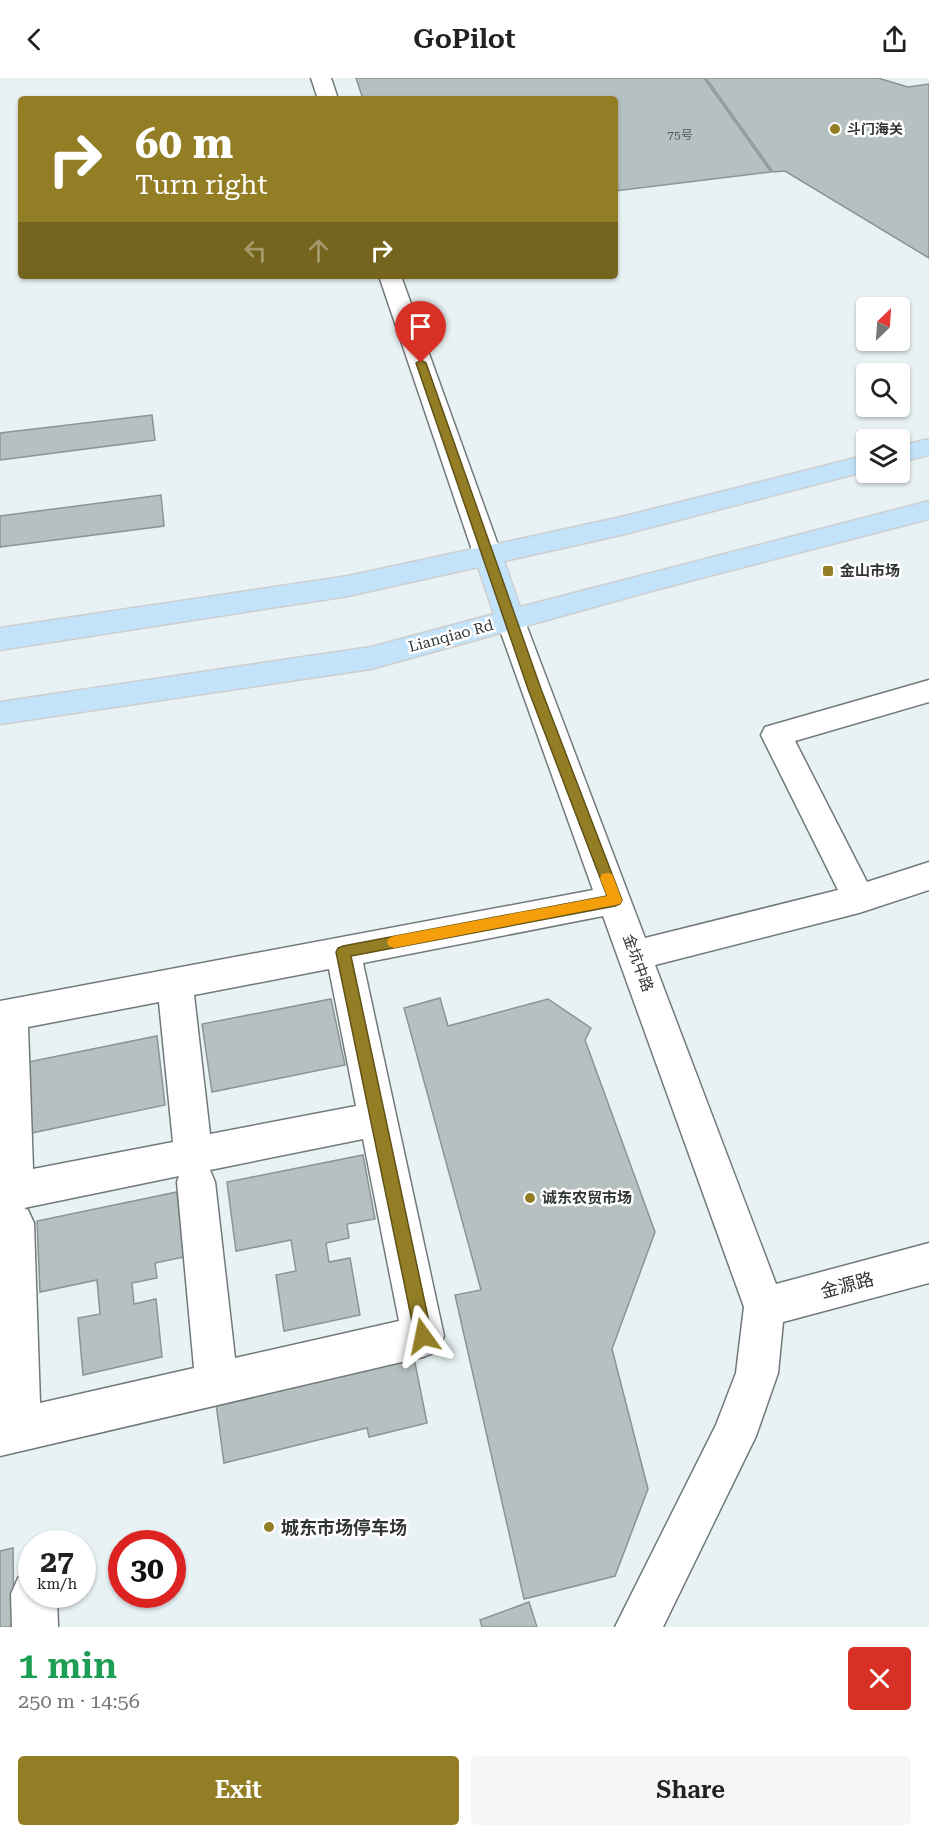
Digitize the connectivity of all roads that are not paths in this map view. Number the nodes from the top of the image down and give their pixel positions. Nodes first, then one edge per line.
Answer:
1 (321, 78) edge
2 (327, 96) edge
3 (391, 279) edge
4 (929, 447) edge
5 (910, 452) edge
6 (856, 466) edge
7 (929, 510) edge
8 (488, 556) junction
9 (510, 619) junction
10 (0, 639) edge
11 (929, 691) edge
12 (0, 713) edge
13 (929, 876) edge
14 (859, 899) junction
15 (615, 900) junction
16 (343, 952) junction
17 (635, 955) junction
18 (175, 984) junction
19 (5, 1016) edge
20 (378, 1119) junction
21 (195, 1169) junction
22 (9, 1203) edge
23 (929, 1263) edge
24 (764, 1306) junction
25 (217, 1384) junction
26 (9, 1432) edge
27 (34, 1608) edge
28 (35, 1627) edge
29 (638, 1627) edge

1 - 2 street
3 - 8 street
4 - 5 main road
6 - 8 main road
7 - 9 main road, Lianqiao Rd
8 - 9 main road
8 - 10 main road
9 - 12 main road, Lianqiao Rd
9 - 15 street, 金坑中路
11 - 14 street
13 - 14 street
14 - 17 street
15 - 16 street
15 - 17 street, 金坑中路
16 - 18 street
16 - 20 street
17 - 24 street, 金坑中路
18 - 19 street
18 - 21 street
19 - 22 street
20 - 21 street
20 - 25 street
21 - 22 street
21 - 25 street
22 - 26 street
23 - 24 street, 金源路
24 - 29 street
25 - 26 street
27 - 28 street

